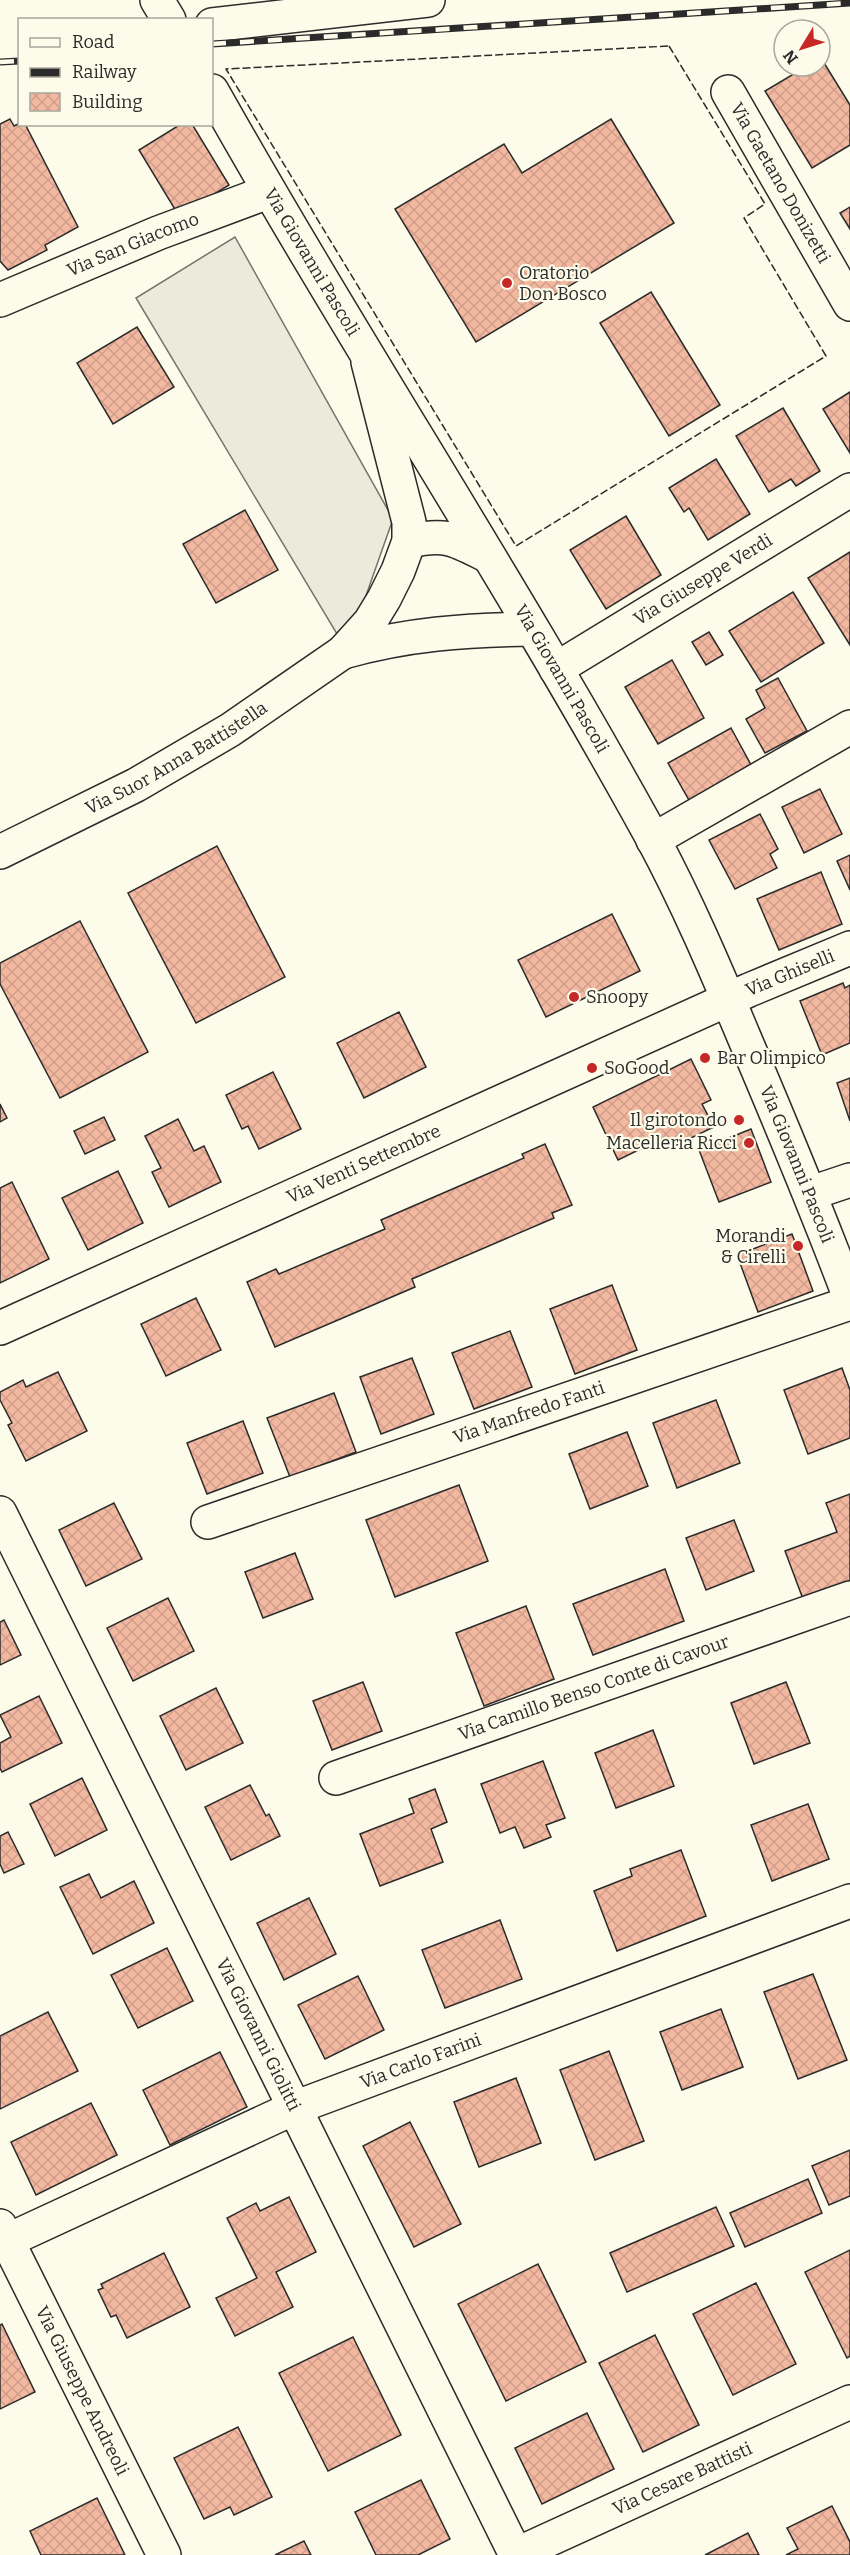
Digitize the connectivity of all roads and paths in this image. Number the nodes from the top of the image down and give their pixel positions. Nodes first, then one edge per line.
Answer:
1 (157, 0) edge
2 (428, 0) edge
3 (168, 18) edge
4 (213, 25) edge
5 (728, 92) dead end
6 (213, 94) edge
7 (268, 192) junction
8 (0, 300) edge
9 (850, 304) edge
10 (366, 355) junction
11 (850, 490) edge
12 (409, 542) junction
13 (488, 556) junction
14 (532, 629) junction
15 (343, 652) junction
16 (556, 669) junction
17 (850, 727) edge
18 (653, 840) junction
19 (0, 852) edge
20 (850, 948) edge
21 (729, 999) junction
22 (850, 1180) edge
23 (811, 1193) junction
24 (850, 1301) edge
25 (0, 1328) edge
26 (0, 1513) edge
27 (208, 1522) dead end
28 (850, 1598) edge
29 (336, 1778) dead end
30 (850, 1901) edge
31 (294, 2108) junction
32 (2, 2237) edge
33 (850, 2402) edge
34 (164, 2555) edge
35 (515, 2555) edge

1 - 3 street
2 - 4 street
5 - 9 street, Via Gaetano Donizetti
6 - 7 street, Via Giovanni Pascoli
7 - 8 street, Via San Giacomo
7 - 10 street, Via Giovanni Pascoli
10 - 12 street
10 - 13 street, Via Giovanni Pascoli
11 - 16 street, Via Giuseppe Verdi
12 - 13 street
12 - 15 street
13 - 14 street, Via Giovanni Pascoli
14 - 15 street
14 - 16 street, Via Giovanni Pascoli
15 - 19 street, Via Suor Anna Battistella
16 - 18 street, Via Giovanni Pascoli
17 - 18 street
18 - 21 street, Via Giovanni Pascoli
20 - 21 street, Via Ghiselli
21 - 23 street, Via Giovanni Pascoli
21 - 25 street, Via Venti Settembre
22 - 23 street
23 - 24 street, Via Giovanni Pascoli
24 - 27 street, Via Manfredo Fanti
26 - 31 street, Via Giovanni Giolitti
28 - 29 street, Via Camillo Benso Conte di Cavour
30 - 31 street, Via Carlo Farini
31 - 32 street, Via Carlo Farini
31 - 35 street, Via Giovanni Giolitti
32 - 34 street, Via Giuseppe Andreoli
33 - 35 street, Via Cesare Battisti

